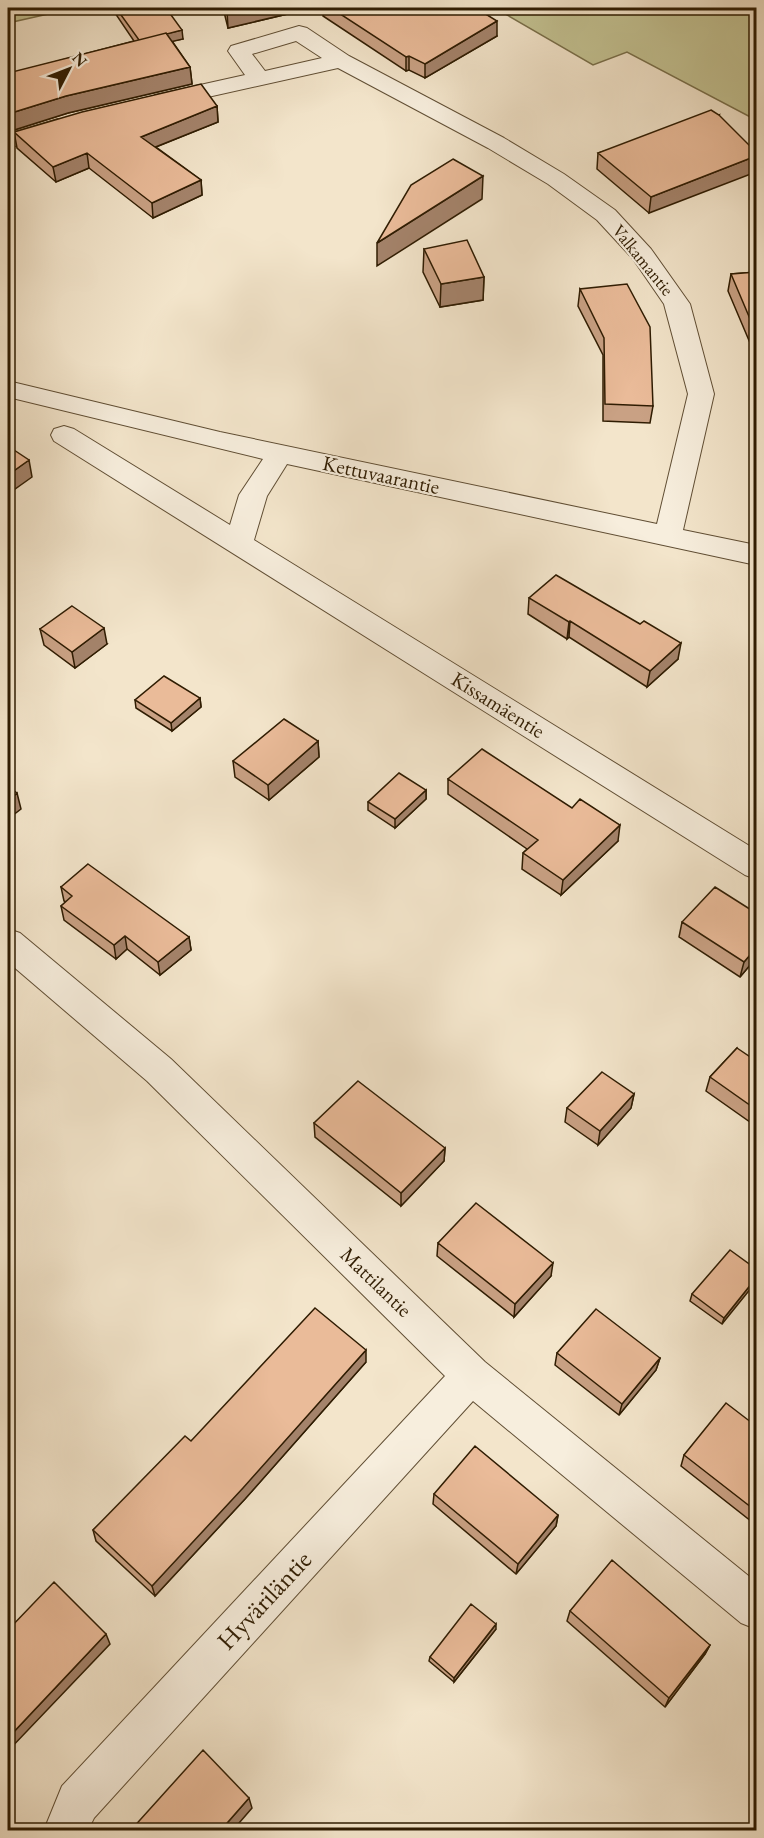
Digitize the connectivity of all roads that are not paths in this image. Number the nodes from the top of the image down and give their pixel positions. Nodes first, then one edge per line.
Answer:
1 (340, 61) junction
2 (258, 77) junction
3 (144, 104) edge
4 (77, 120) edge
5 (8, 141) edge
6 (8, 389) edge
7 (64, 435) dead end
8 (280, 454) junction
9 (668, 535) junction
10 (239, 544) junction
11 (756, 555) edge
12 (756, 866) edge
13 (8, 943) edge
14 (471, 1375) junction
15 (756, 1608) edge
16 (66, 1830) edge

1 - 2 street
1 - 2 street, Valkamantie
1 - 9 street, Valkamantie
2 - 3 street
4 - 5 street
6 - 8 street, Kettuvaarantie
7 - 10 street, Kissamäentie
8 - 9 street, Kettuvaarantie
8 - 10 street
9 - 11 street, Kettuvaarantie
10 - 12 street, Kissamäentie
13 - 14 street, Mattilantie
14 - 15 street, Mattilantie
14 - 16 street, Hyväriläntie

